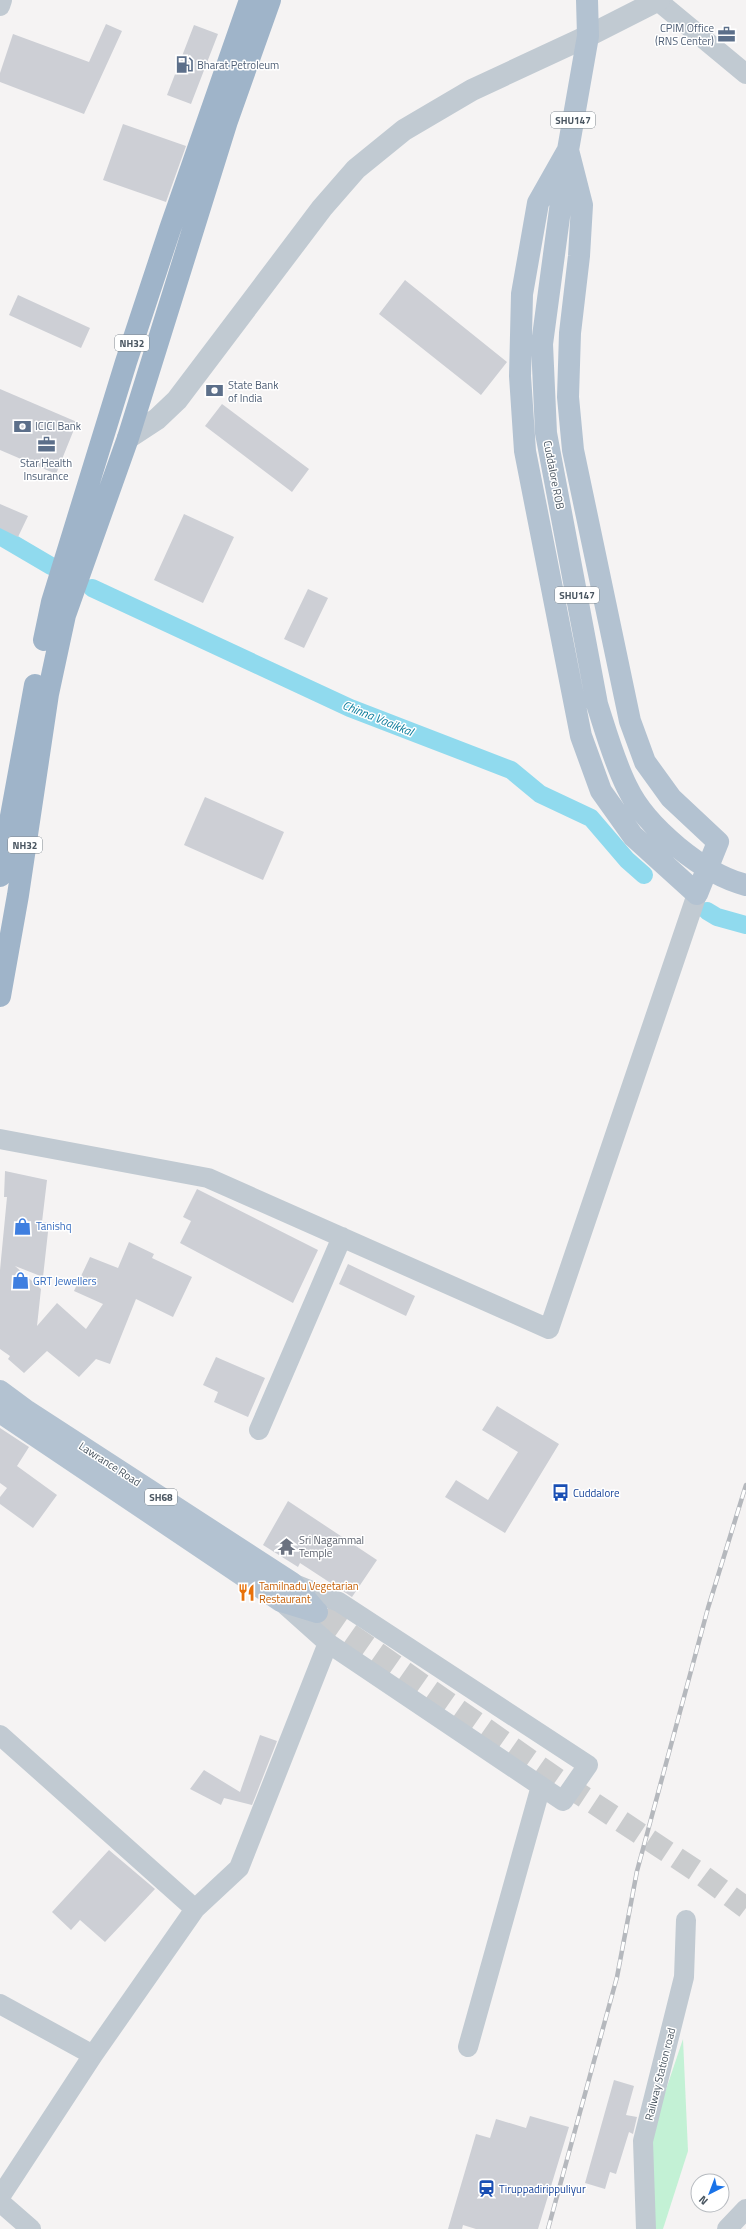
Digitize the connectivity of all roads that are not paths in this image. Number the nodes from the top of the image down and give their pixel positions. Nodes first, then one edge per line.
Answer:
1 (2, 0) edge
2 (250, 0) edge
3 (270, 0) edge
4 (587, 0) edge
5 (658, 0) edge
6 (0, 6) edge
7 (588, 36) junction
8 (746, 74) edge
9 (568, 150) junction
10 (128, 438) junction
11 (0, 876) edge
12 (746, 886) edge
13 (696, 894) junction
14 (0, 996) edge
15 (0, 1139) edge
16 (342, 1237) junction
17 (0, 1391) edge
18 (0, 1412) edge
19 (259, 1430) dead end
20 (287, 1592) junction
21 (319, 1613) tunnel mouth
22 (328, 1643) junction
23 (0, 1735) edge
24 (541, 1786) junction
25 (195, 1909) junction
26 (686, 1920) dead end
27 (0, 2004) edge
28 (468, 2047) dead end
29 (93, 2055) junction
30 (0, 2197) edge
31 (0, 2202) edge
32 (746, 2209) edge
33 (31, 2229) edge
34 (646, 2229) edge
35 (727, 2229) edge

1 - 6 street
2 - 11 highway, NH32
3 - 10 highway, NH32
4 - 7 main road, Cuddalore ROB / SHU147
5 - 7 street
5 - 8 street
7 - 9 main road, Cuddalore ROB / SHU147
7 - 10 street
9 - 12 main road, Cuddalore ROB / SHU147
9 - 13 main road
9 - 13 main road
10 - 14 highway, NH32
13 - 16 street
15 - 16 street
16 - 19 street
17 - 20 main road, Lawrance Road / SH68
18 - 20 main road, Lawrance Road / SH68
20 - 21 main road, Lawrance Road / SH68
20 - 22 street
20 - 24 street
22 - 24 street
22 - 25 street
23 - 25 street
24 - 28 street
25 - 29 street
26 - 34 street, Railway Station road
27 - 29 street
29 - 30 street
31 - 33 street
32 - 35 street

